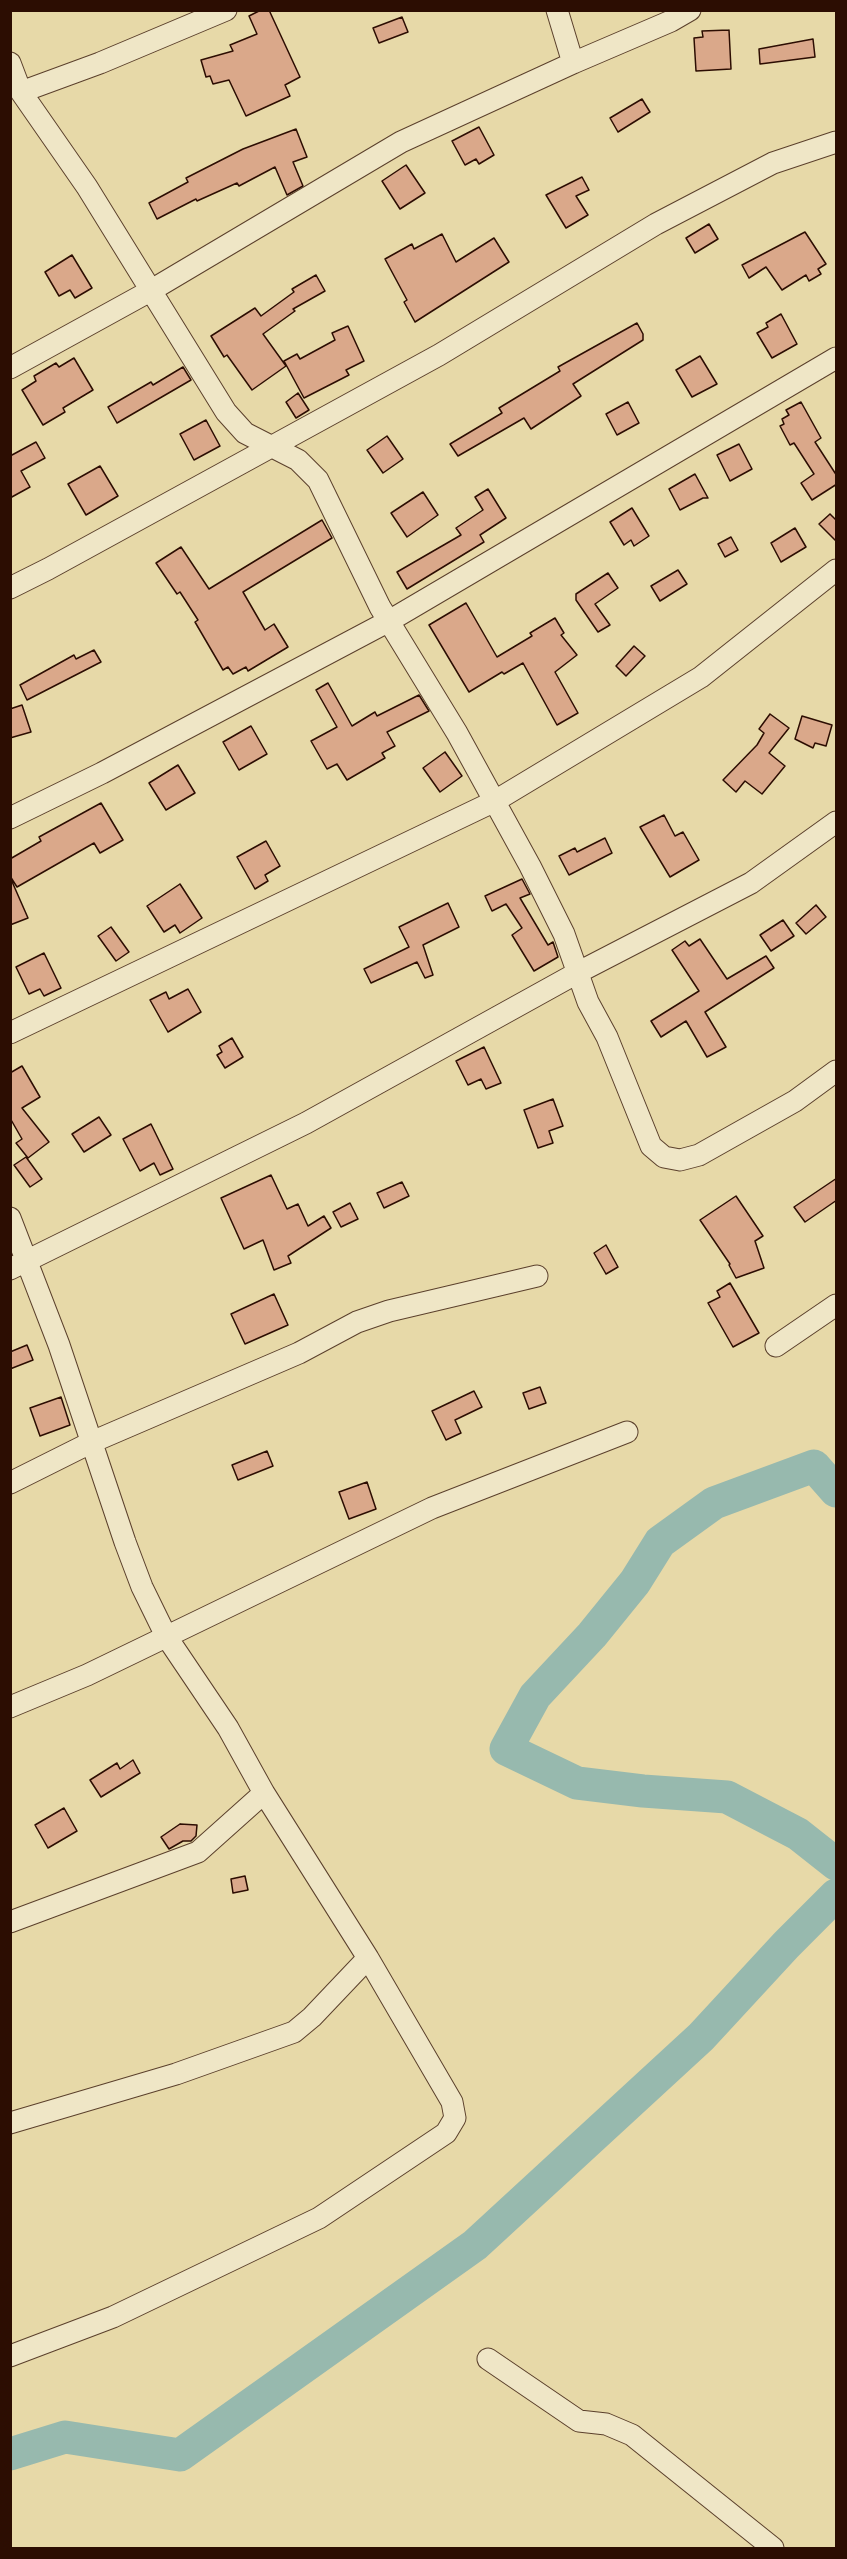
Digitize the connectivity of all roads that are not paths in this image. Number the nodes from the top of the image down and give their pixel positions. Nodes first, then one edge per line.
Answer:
1 (226, 10) edge
2 (557, 10) edge
3 (690, 10) edge
4 (10, 63) edge
5 (573, 63) junction
6 (21, 93) junction
7 (837, 142) edge
8 (150, 291) junction
9 (837, 358) edge
10 (10, 368) edge
11 (271, 448) junction
12 (837, 570) edge
13 (10, 588) edge
14 (388, 621) junction
15 (495, 801) junction
16 (10, 818) edge
17 (837, 822) edge
18 (577, 973) junction
19 (10, 1033) edge
20 (837, 1071) edge
21 (10, 1218) edge
22 (19, 1265) edge
23 (537, 1276) dead end
24 (837, 1305) edge
25 (776, 1346) dead end
26 (627, 1432) dead end
27 (92, 1442) junction
28 (10, 1483) edge
29 (166, 1636) junction
30 (10, 1707) edge
31 (264, 1793) junction
32 (10, 1922) edge
33 (368, 1958) junction
34 (10, 2123) edge
35 (10, 2356) edge
36 (488, 2359) dead end
37 (773, 2548) edge

1 - 6 street
2 - 5 street
3 - 5 street
4 - 6 street
5 - 8 street
6 - 8 street
7 - 11 street
8 - 10 street
8 - 11 street
9 - 14 street
11 - 13 street
11 - 14 street
12 - 15 street
14 - 15 street
14 - 16 street
15 - 18 street
15 - 19 street
17 - 18 street
18 - 20 street
18 - 22 street
21 - 22 street
22 - 27 street
23 - 27 street
24 - 25 street
26 - 29 street
27 - 28 street
27 - 29 street
29 - 30 street
29 - 31 street
31 - 32 street
31 - 33 street
33 - 34 street
33 - 35 street
36 - 37 street

